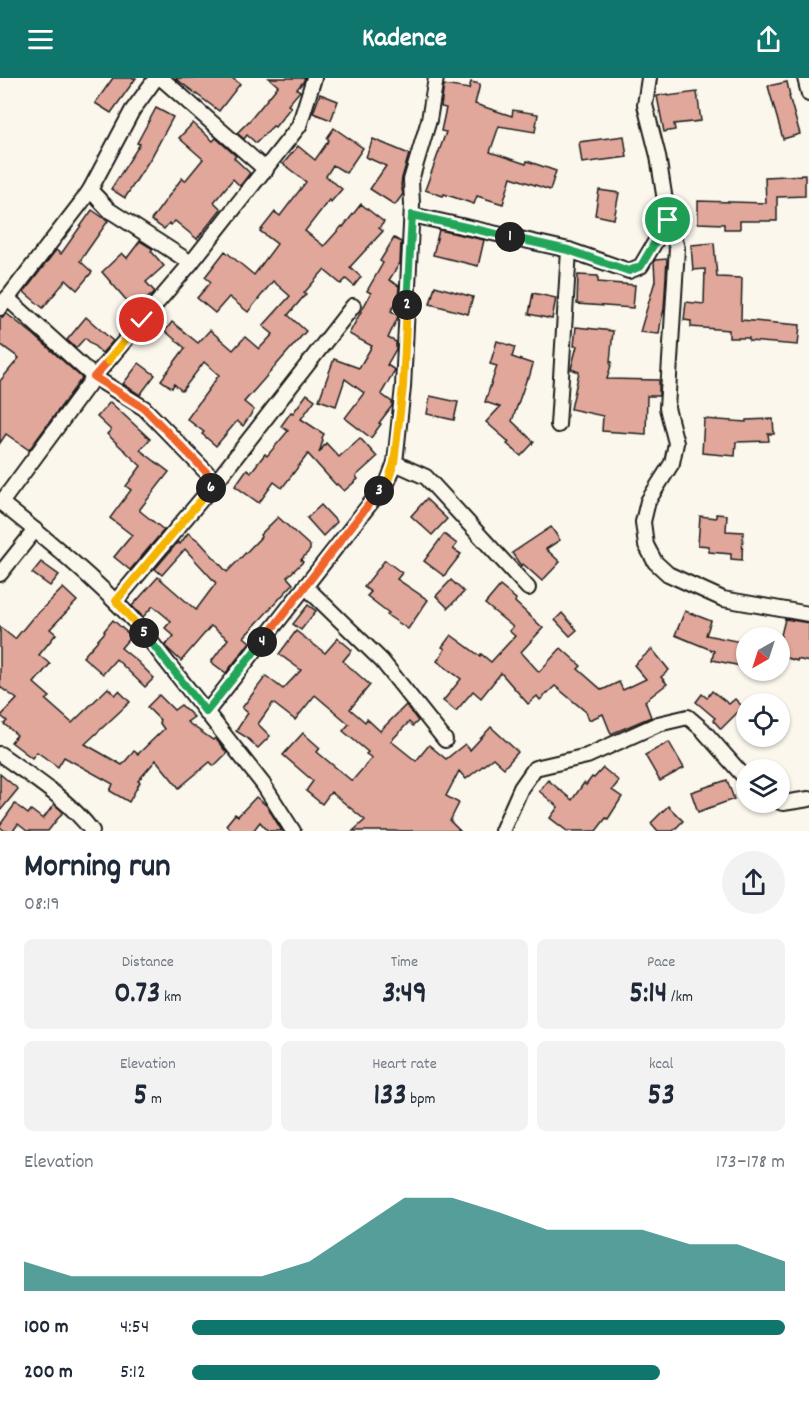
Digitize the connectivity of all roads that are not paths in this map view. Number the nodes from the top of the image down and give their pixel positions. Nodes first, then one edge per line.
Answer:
1 (156, 78) edge
2 (161, 78) edge
3 (314, 78) edge
4 (436, 78) edge
5 (648, 78) edge
6 (805, 78) edge
7 (809, 94) edge
8 (266, 170) junction
9 (90, 190) junction
10 (412, 215) junction
11 (668, 220) junction
12 (568, 250) junction
13 (191, 263) junction
14 (3, 303) edge
15 (353, 306) dead end
16 (94, 377) junction
17 (558, 425) dead end
18 (394, 463) junction
19 (216, 482) junction
20 (0, 502) edge
21 (35, 530) junction
22 (0, 574) edge
23 (305, 586) junction
24 (528, 588) dead end
25 (116, 601) junction
26 (809, 614) edge
27 (206, 712) junction
28 (445, 740) dead end
29 (0, 754) edge
30 (736, 768) edge
31 (809, 799) edge
32 (790, 802) edge
33 (92, 831) edge
34 (294, 831) edge
35 (502, 831) edge

1 - 9 street
2 - 8 street
3 - 8 street
4 - 10 street
5 - 11 street
6 - 7 street
8 - 13 street
9 - 13 street
9 - 14 street
10 - 12 street
10 - 18 street
11 - 12 street
11 - 26 street
12 - 17 street
13 - 16 street
14 - 16 street
15 - 19 street
16 - 19 street
16 - 20 street
18 - 23 street
18 - 24 street
19 - 25 street
20 - 21 street
21 - 22 street
21 - 25 street
23 - 27 street
23 - 28 street
25 - 27 street
27 - 34 street
29 - 33 street
30 - 35 street
31 - 32 street

